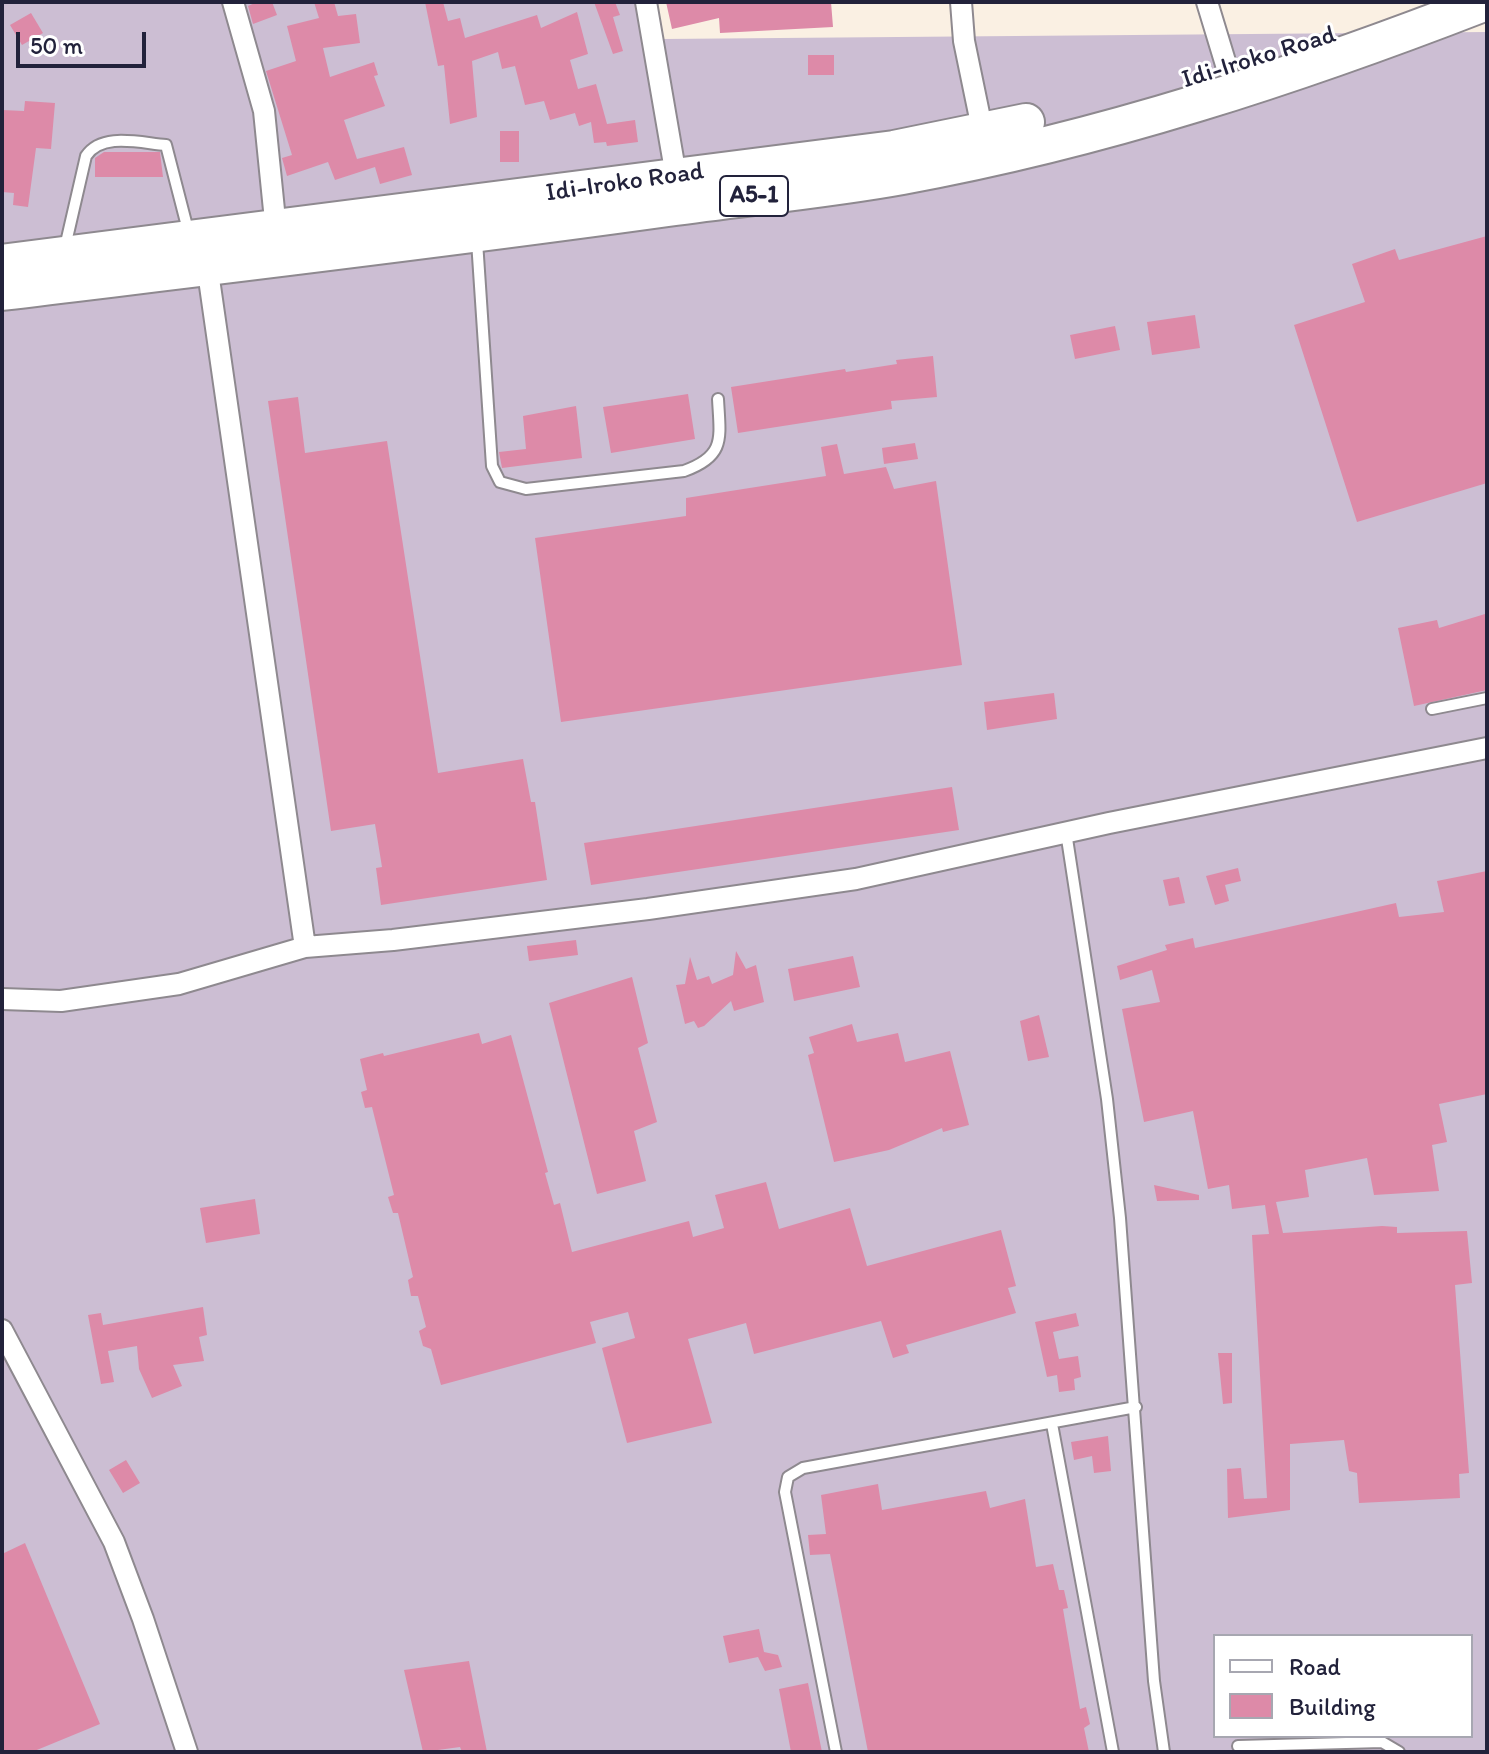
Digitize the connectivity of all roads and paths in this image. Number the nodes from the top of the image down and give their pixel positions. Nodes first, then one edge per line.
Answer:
1 (233, 2) edge
2 (646, 2) edge
3 (961, 2) edge
4 (1207, 2) edge
5 (1421, 2) edge
6 (1486, 2) edge
7 (1227, 68) junction
8 (983, 133) junction
9 (676, 176) junction
10 (276, 230) junction
11 (477, 235) junction
12 (201, 249) junction
13 (63, 257) junction
14 (2, 263) edge
15 (2, 292) edge
16 (718, 399) dead end
17 (1487, 698) edge
18 (1432, 709) dead end
19 (1487, 748) edge
20 (1066, 832) junction
21 (305, 947) junction
22 (2, 999) edge
23 (2, 1330) edge
24 (1136, 1407) junction
25 (1052, 1424) junction
26 (1238, 1746) dead end
27 (187, 1752) edge
28 (836, 1752) edge
29 (1113, 1752) edge
30 (1164, 1752) edge
31 (1399, 1752) edge

1 - 10 street
2 - 9 street
3 - 8 street
4 - 7 street
5 - 7 highway, Idi-Iroko Road / A5-1
6 - 11 highway, A5-1
7 - 8 highway, Idi-Iroko Road / A5-1
8 - 9 highway, Idi-Iroko Road / A5-1
9 - 10 highway, Idi-Iroko Road / A5-1
10 - 12 highway, Idi-Iroko Road / A5-1
11 - 12 highway, A5-1
11 - 16 lane
12 - 13 highway, Idi-Iroko Road / A5-1
12 - 13 lane
12 - 15 highway, A5-1
12 - 21 street
13 - 14 highway, Idi-Iroko Road / A5-1
17 - 18 lane
19 - 20 street
20 - 21 street
20 - 24 lane
21 - 22 street
23 - 27 street
24 - 25 lane
24 - 30 lane
25 - 28 lane
25 - 29 lane
26 - 31 lane

